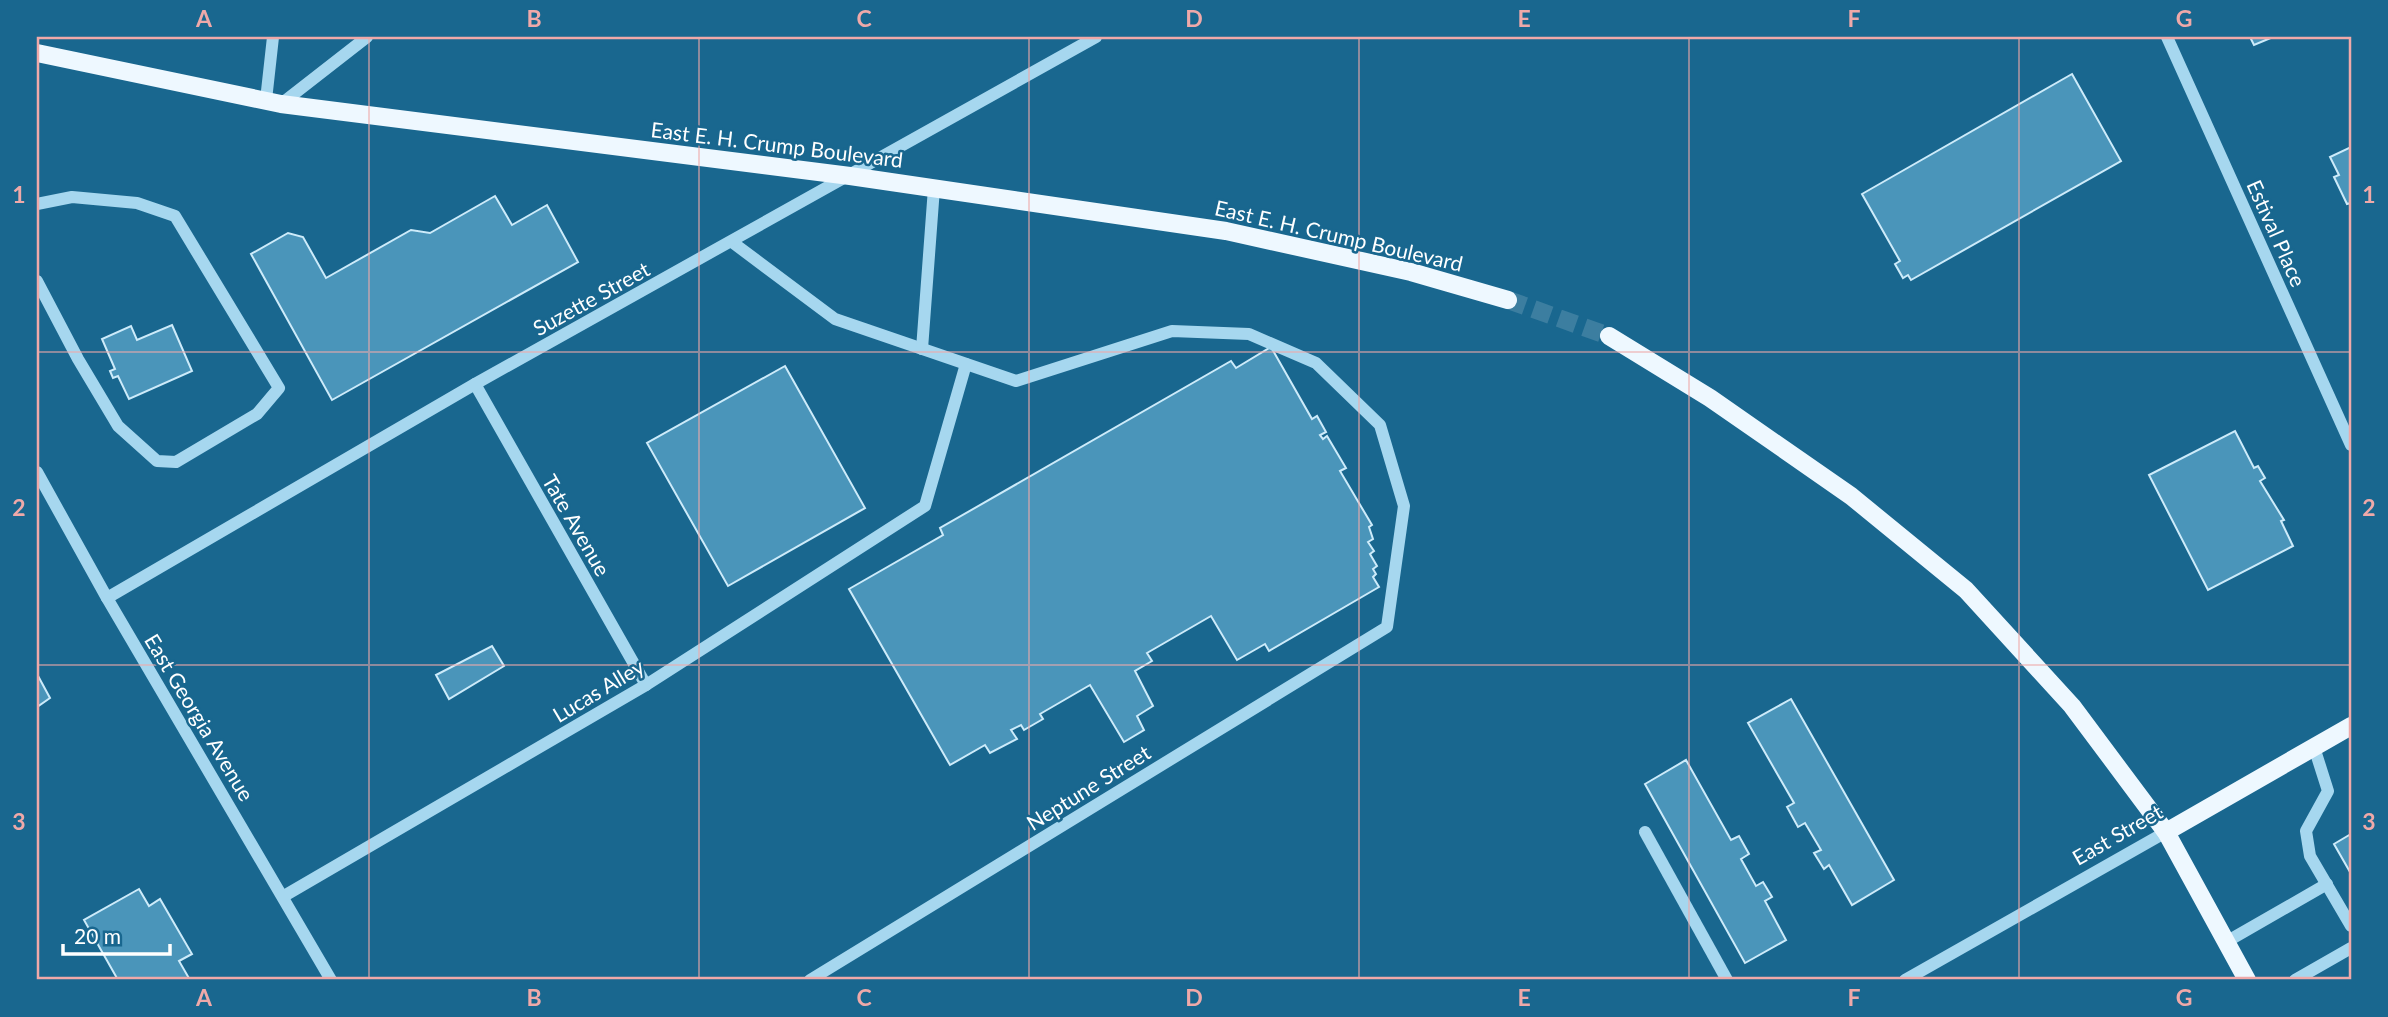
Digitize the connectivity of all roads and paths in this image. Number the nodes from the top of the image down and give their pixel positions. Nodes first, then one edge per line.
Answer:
1 (273, 37) edge
2 (367, 37) edge
3 (1096, 37) edge
4 (2167, 37) edge
5 (37, 53) edge
6 (273, 102) junction
7 (850, 176) junction
8 (934, 188) junction
9 (37, 204) edge
10 (732, 242) junction
11 (37, 281) edge
12 (1508, 300) tunnel mouth
13 (1609, 336) tunnel mouth
14 (922, 349) junction
15 (966, 364) junction
16 (475, 384) junction
17 (2351, 445) edge
18 (37, 472) edge
19 (107, 598) junction
20 (646, 685) junction
21 (2351, 726) edge
22 (2314, 747) junction
23 (1645, 832) dead end
24 (2166, 832) junction
25 (2327, 884) junction
26 (284, 896) junction
27 (2351, 926) edge
28 (2226, 942) junction
29 (2351, 947) edge
30 (331, 980) edge
31 (810, 980) edge
32 (1727, 980) edge
33 (1905, 980) edge
34 (2248, 980) edge
35 (2295, 980) edge

1 - 6 street
2 - 6 street
3 - 7 street, Suzette Street
4 - 17 street, Estival Place
5 - 6 main road, East E. H. Crump Boulevard
6 - 7 main road, East E. H. Crump Boulevard
7 - 8 main road, East E. H. Crump Boulevard
7 - 10 street, Suzette Street
8 - 12 main road, East E. H. Crump Boulevard
8 - 14 street
9 - 11 street
10 - 14 street
10 - 16 street, Suzette Street
13 - 24 main road
14 - 15 street
15 - 20 street, Lucas Alley
15 - 31 street, Neptune Street
16 - 19 street, Suzette Street
16 - 20 street, Tate Avenue
18 - 19 street, East Georgia Avenue
19 - 26 street, East Georgia Avenue
20 - 26 street, Lucas Alley
21 - 22 main road, East Street
22 - 24 main road, East Street
22 - 25 street
23 - 32 street
24 - 28 main road
24 - 33 street, East Street
25 - 27 street
25 - 28 street
26 - 30 street, East Georgia Avenue
28 - 34 main road
29 - 35 street

